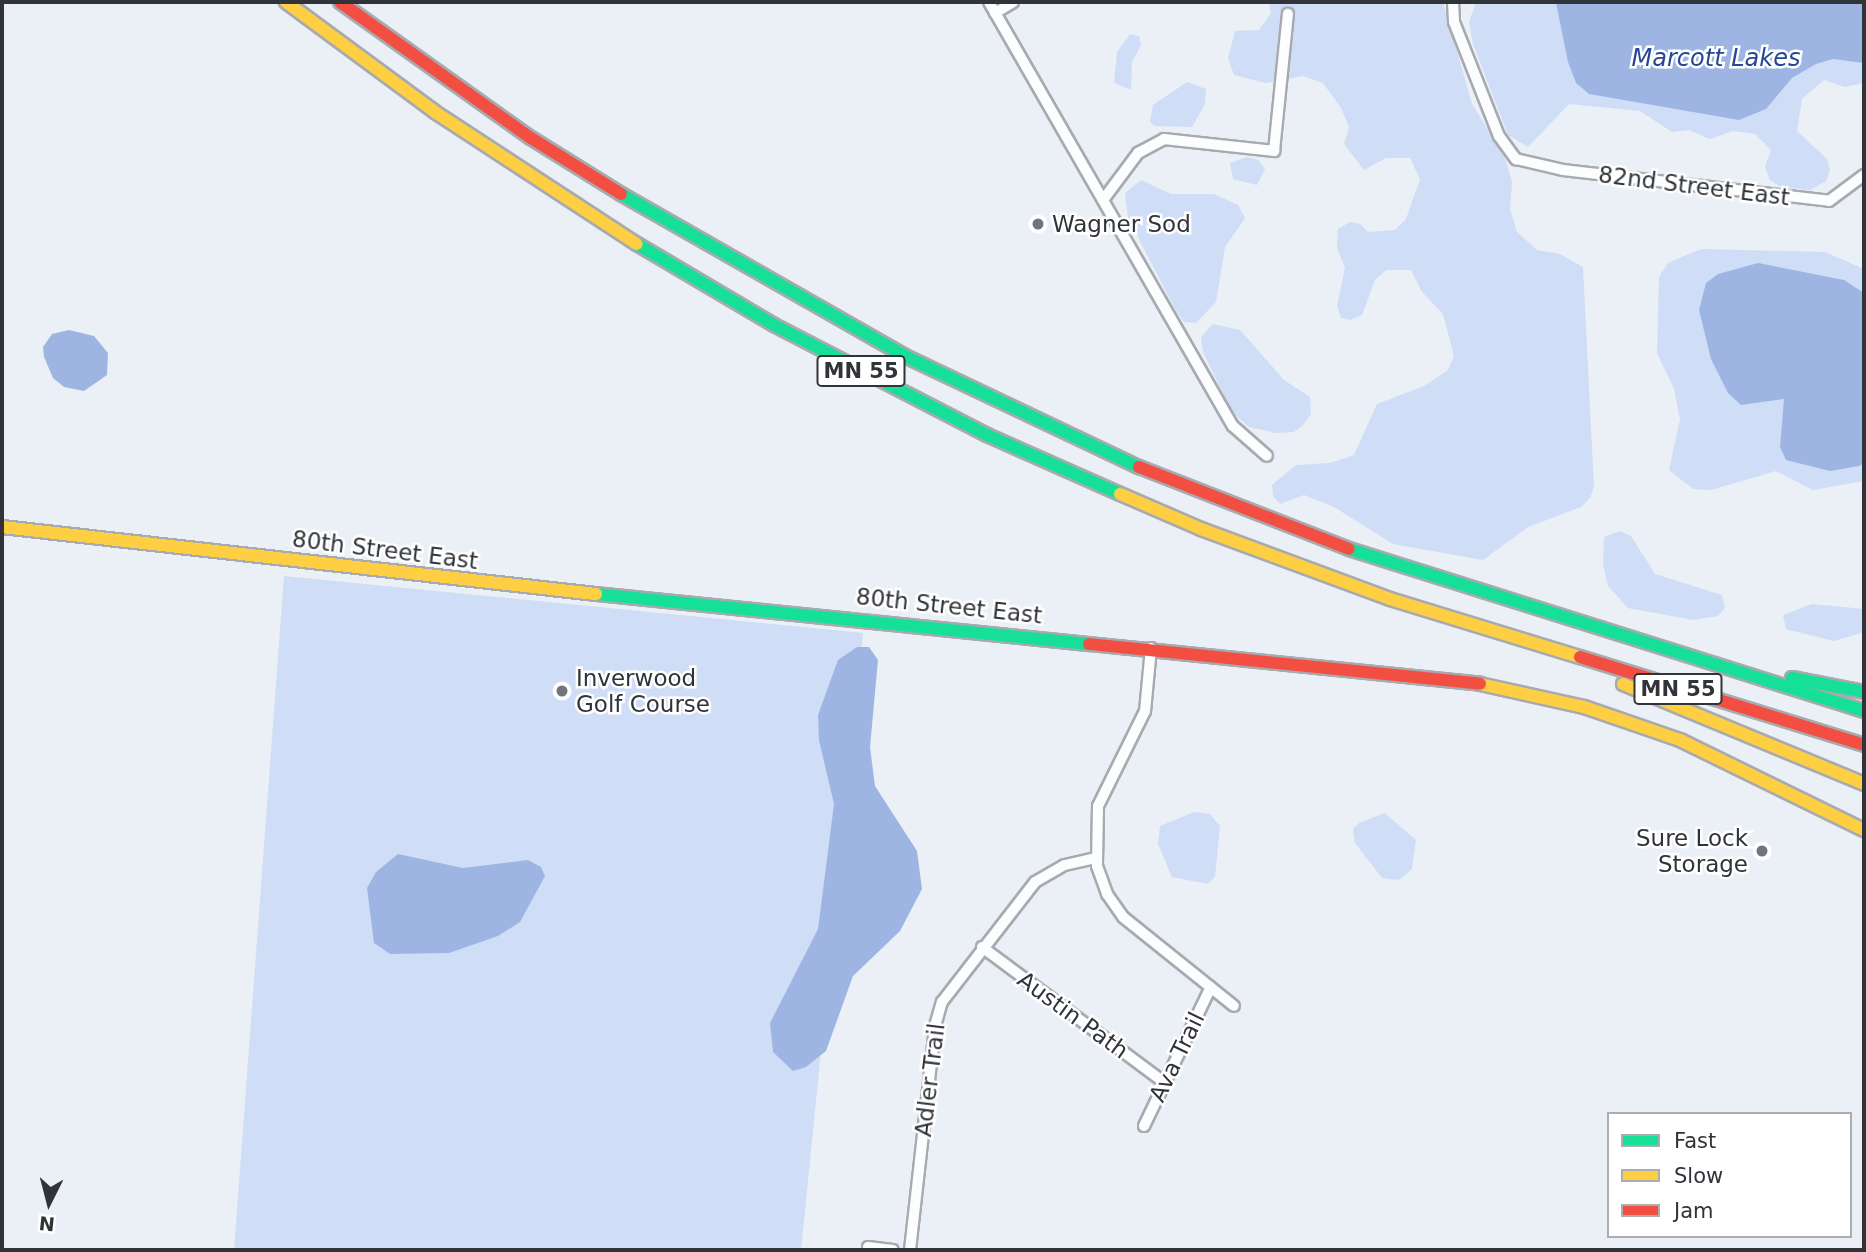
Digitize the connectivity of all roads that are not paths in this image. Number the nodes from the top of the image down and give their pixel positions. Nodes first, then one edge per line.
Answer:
1 (286, 2) edge
2 (340, 2) edge
3 (989, 2) edge
4 (1013, 2) edge
5 (1453, 2) edge
6 (995, 13) junction
7 (1288, 14) dead end
8 (1864, 174) edge
9 (1103, 200) junction
10 (1267, 456) dead end
11 (2, 527) edge
12 (1510, 603) junction
13 (1492, 633) junction
14 (1151, 648) junction
15 (1864, 692) edge
16 (1864, 711) edge
17 (1864, 745) edge
18 (1864, 784) edge
19 (1864, 830) edge
20 (1096, 858) junction
21 (982, 947) junction
22 (1211, 987) junction
23 (1234, 1006) dead end
24 (1164, 1083) junction
25 (1143, 1126) dead end
26 (868, 1247) dead end
27 (892, 1250) edge
28 (909, 1250) edge

1 - 13 main road, MN 55
2 - 12 main road, MN 55
3 - 6 street
4 - 6 street
5 - 8 street, 82nd Street East
6 - 9 street
7 - 9 street
9 - 10 street
11 - 14 main road, 80th Street East
12 - 15 main road
12 - 16 main road, MN 55
13 - 17 main road, MN 55
13 - 18 main road
14 - 19 main road, 80th Street East
14 - 20 street
20 - 21 street, Adler Trail
20 - 22 street
21 - 24 street, Austin Path
21 - 28 street, Adler Trail
22 - 23 street
22 - 24 street, Ava Trail
24 - 25 street, Ava Trail
26 - 27 street

